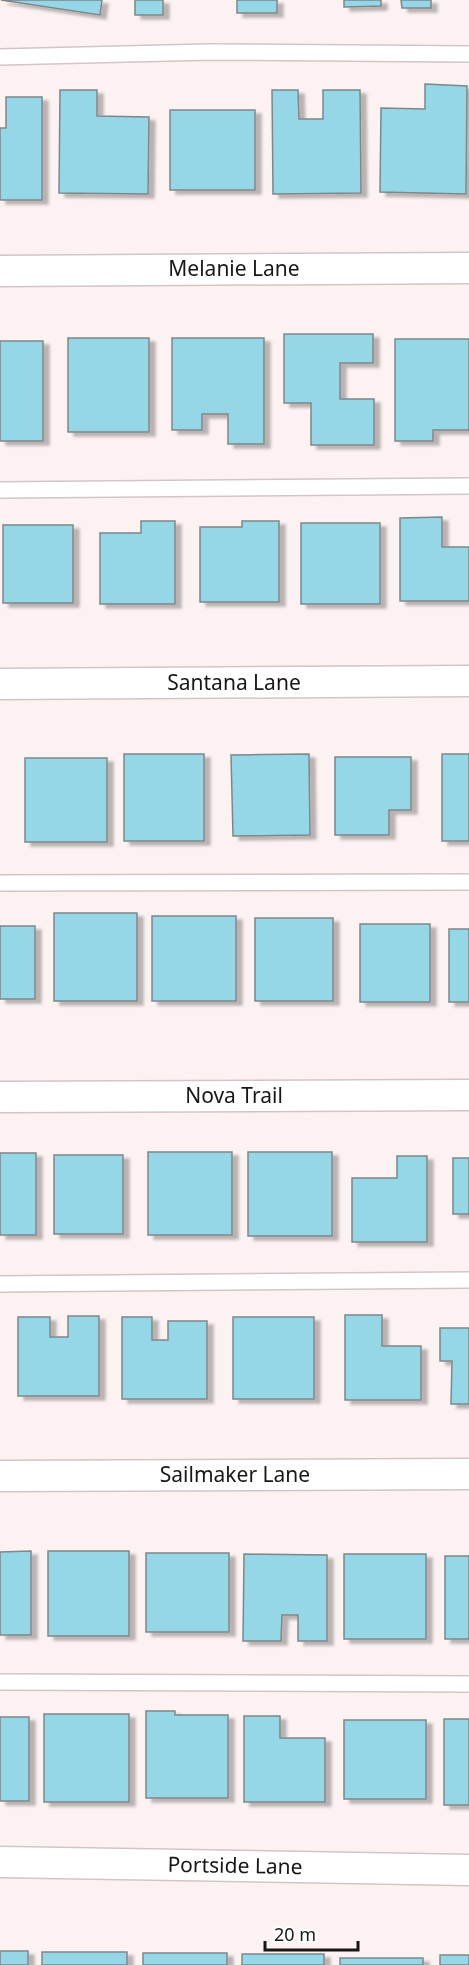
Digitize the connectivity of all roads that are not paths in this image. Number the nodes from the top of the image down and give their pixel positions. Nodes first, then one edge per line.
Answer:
1 (469, 54) edge
2 (0, 57) edge
3 (469, 268) edge
4 (0, 270) edge
5 (469, 486) edge
6 (0, 490) edge
7 (469, 681) edge
8 (0, 684) edge
9 (469, 882) edge
10 (0, 883) edge
11 (469, 1095) edge
12 (0, 1096) edge
13 (469, 1280) edge
14 (0, 1284) edge
15 (469, 1474) edge
16 (0, 1476) edge
17 (0, 1682) edge
18 (469, 1684) edge
19 (0, 1862) edge
20 (469, 1870) edge

1 - 2 lane
3 - 4 street, Melanie Lane
5 - 6 lane
7 - 8 street, Santana Lane
9 - 10 lane
11 - 12 street, Nova Trail
13 - 14 lane
15 - 16 street, Sailmaker Lane
17 - 18 lane
19 - 20 street, Portside Lane

